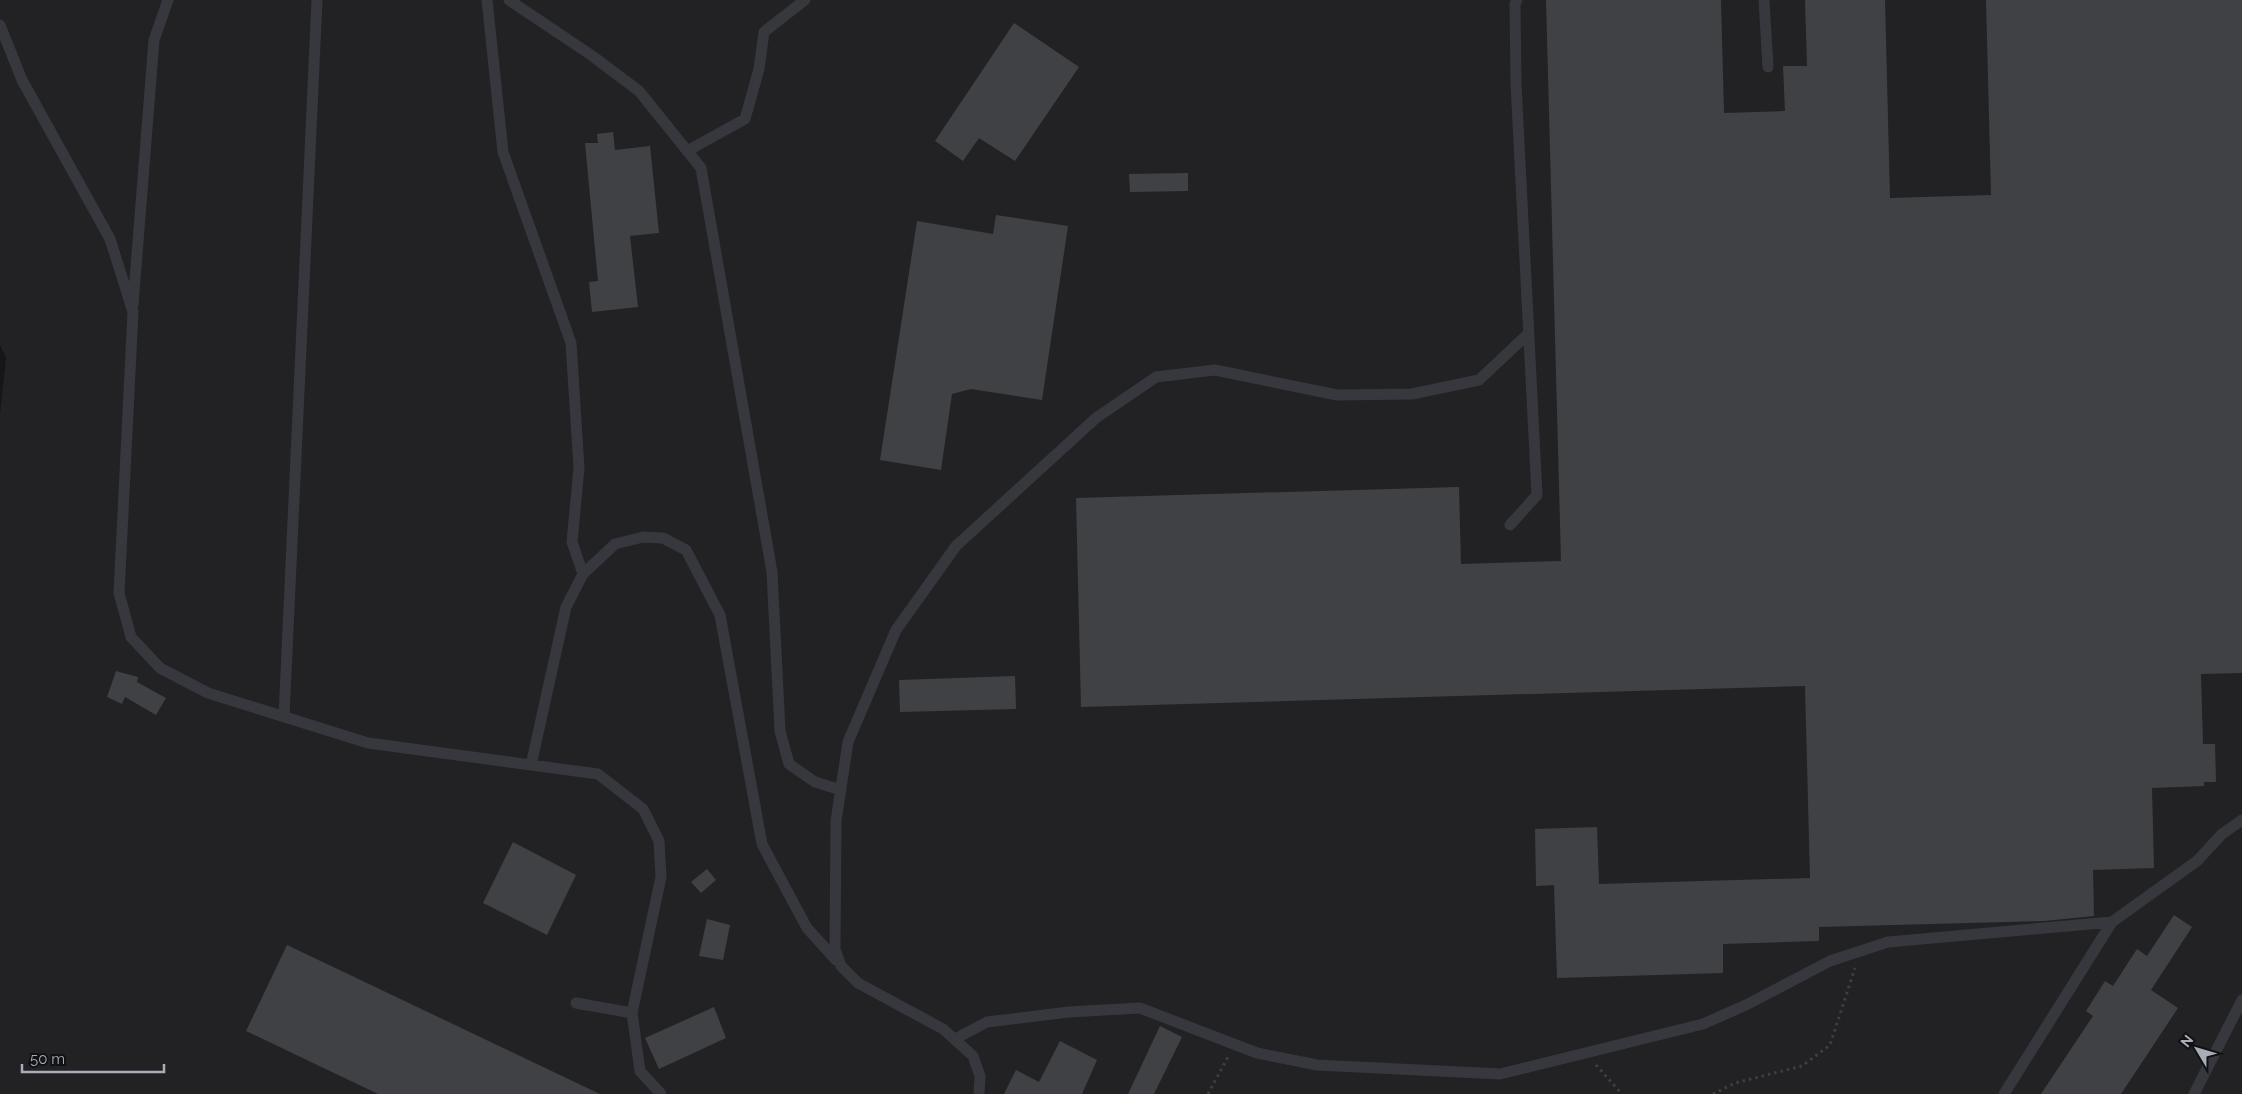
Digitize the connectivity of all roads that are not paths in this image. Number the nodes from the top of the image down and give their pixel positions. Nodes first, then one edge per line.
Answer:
1 (168, 0) edge
2 (317, 0) edge
3 (487, 0) edge
4 (509, 0) edge
5 (805, 0) edge
6 (1517, 0) edge
7 (1764, 0) edge
8 (0, 25) edge
9 (1768, 67) dead end
10 (687, 151) junction
11 (133, 312) junction
12 (1529, 333) junction
13 (1510, 525) dead end
14 (583, 574) junction
15 (284, 717) junction
16 (531, 765) junction
17 (841, 790) junction
18 (2242, 820) edge
19 (2112, 922) junction
20 (841, 966) junction
21 (2242, 1000) edge
22 (576, 1003) dead end
23 (632, 1013) junction
24 (955, 1039) junction
25 (661, 1094) edge
26 (979, 1094) edge
27 (2004, 1094) edge
28 (2194, 1094) edge

1 - 11 lane
2 - 15 lane
3 - 14 lane
4 - 10 lane
5 - 10 lane
6 - 12 lane
7 - 9 lane
8 - 11 lane
10 - 17 lane
11 - 15 lane
12 - 13 lane
12 - 17 lane
14 - 16 lane
14 - 20 lane
15 - 16 lane
16 - 23 lane
17 - 20 lane
18 - 19 lane
19 - 24 lane
19 - 27 lane
20 - 24 lane
21 - 28 lane
22 - 23 lane
23 - 25 lane
24 - 26 lane

